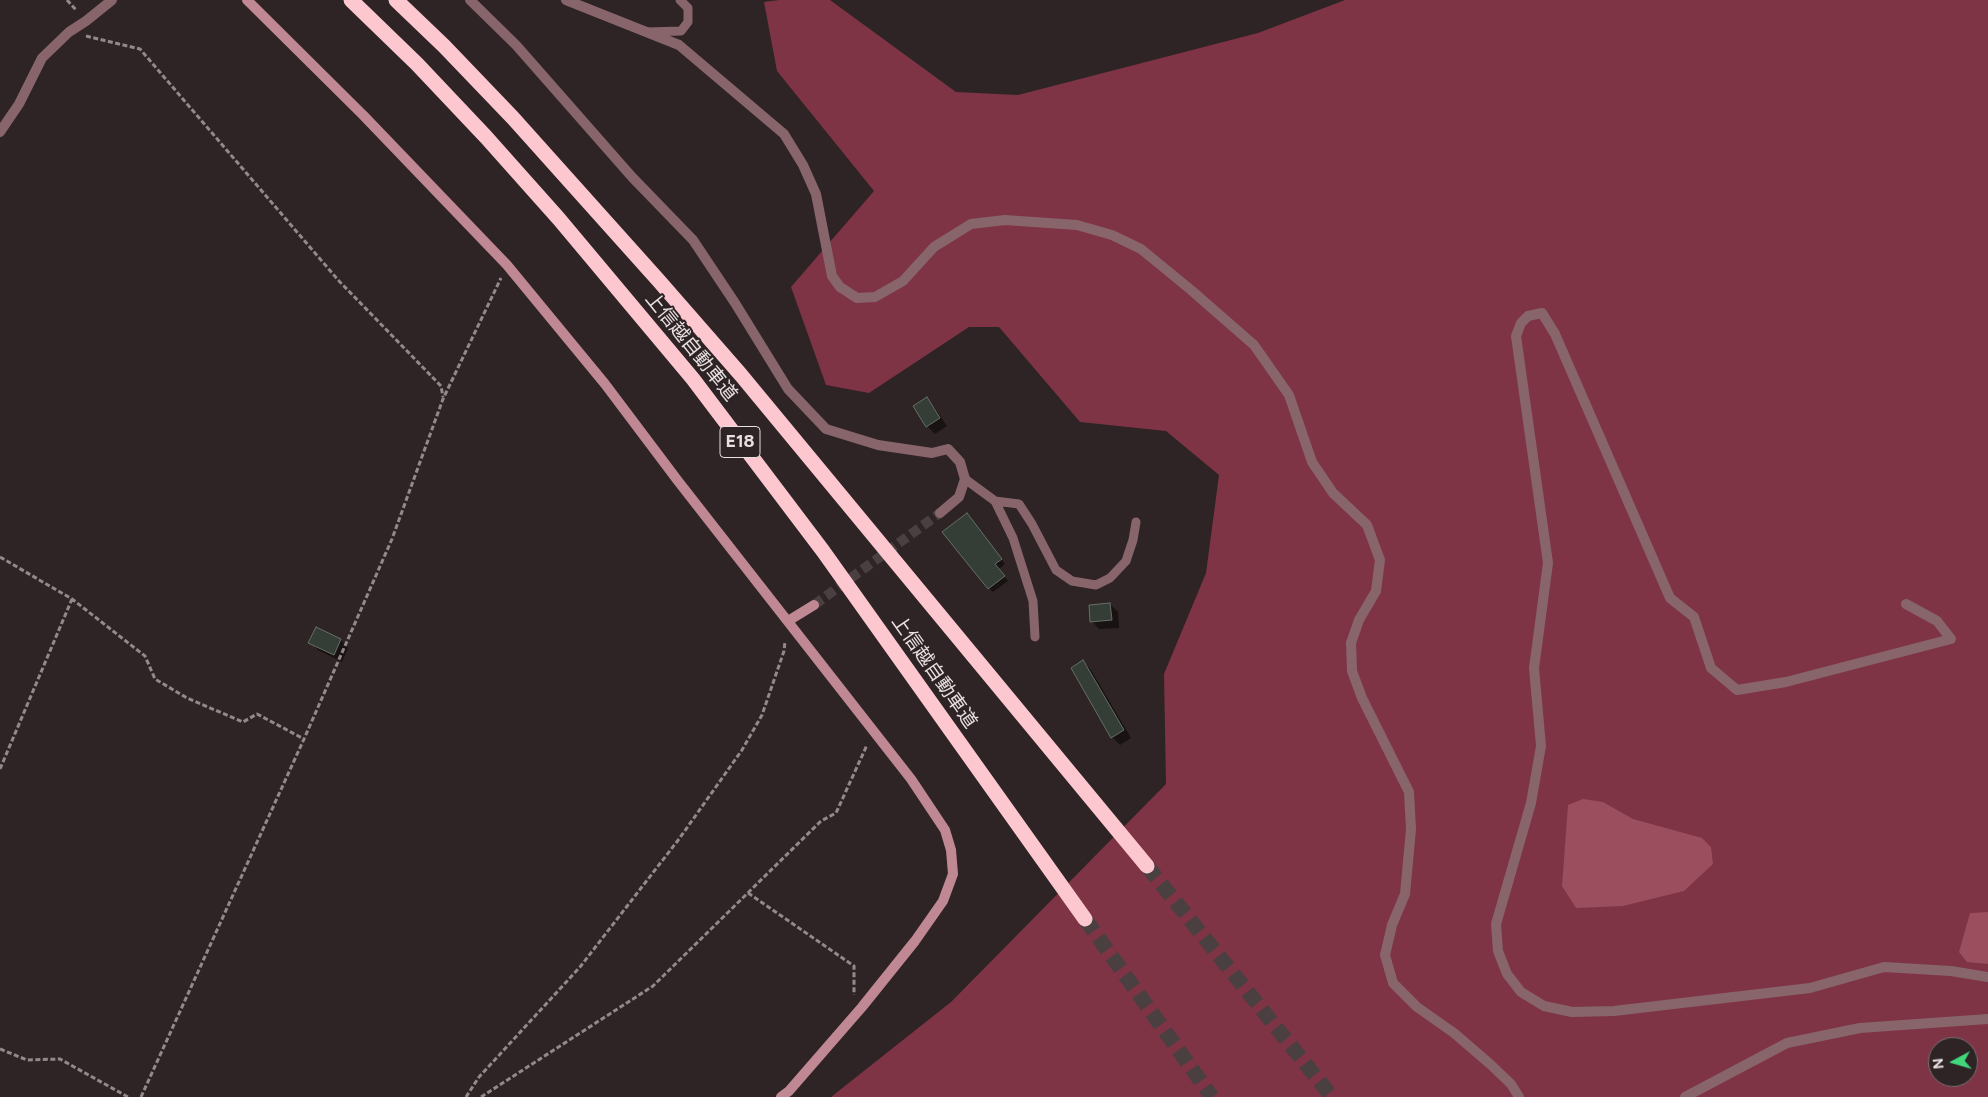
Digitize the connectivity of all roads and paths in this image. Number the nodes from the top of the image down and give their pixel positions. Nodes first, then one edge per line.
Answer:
1 (112, 0) edge
2 (247, 0) edge
3 (351, 0) edge
4 (396, 0) edge
5 (470, 0) edge
6 (566, 0) edge
7 (680, 0) edge
8 (69, 32) junction
9 (647, 32) junction
10 (0, 132) edge
11 (507, 265) junction
12 (443, 399) junction
13 (965, 479) junction
14 (995, 501) junction
15 (940, 513) tunnel mouth
16 (1136, 522) dead end
17 (0, 557) edge
18 (72, 599) junction
19 (1906, 604) dead end
20 (814, 605) tunnel mouth
21 (788, 621) junction
22 (1035, 637) dead end
23 (873, 730) junction
24 (304, 739) junction
25 (0, 769) edge
26 (1147, 866) tunnel mouth
27 (748, 893) junction
28 (1085, 919) tunnel mouth
29 (1988, 977) edge
30 (854, 1016) junction
31 (1988, 1019) edge
32 (0, 1049) edge
33 (128, 1097) edge
34 (141, 1097) edge
35 (466, 1097) edge
36 (482, 1097) edge
37 (782, 1097) edge
38 (1519, 1097) edge
39 (1685, 1097) edge

1 - 8 street
2 - 11 street
3 - 28 highway, 上信越自動車道 / E18
4 - 26 highway, 上信越自動車道 / E18
5 - 13 street
6 - 9 street
7 - 9 lane
8 - 10 street
8 - 12 path
9 - 38 street
11 - 12 path
11 - 21 street
12 - 24 path
13 - 14 lane
13 - 15 street
14 - 16 lane
14 - 22 lane
17 - 18 path
18 - 24 path
18 - 25 path
19 - 29 street
20 - 21 street
21 - 23 street
21 - 35 path
23 - 27 path
23 - 30 street
24 - 34 path
27 - 30 path
27 - 36 path
30 - 37 street
31 - 39 street
32 - 33 path

